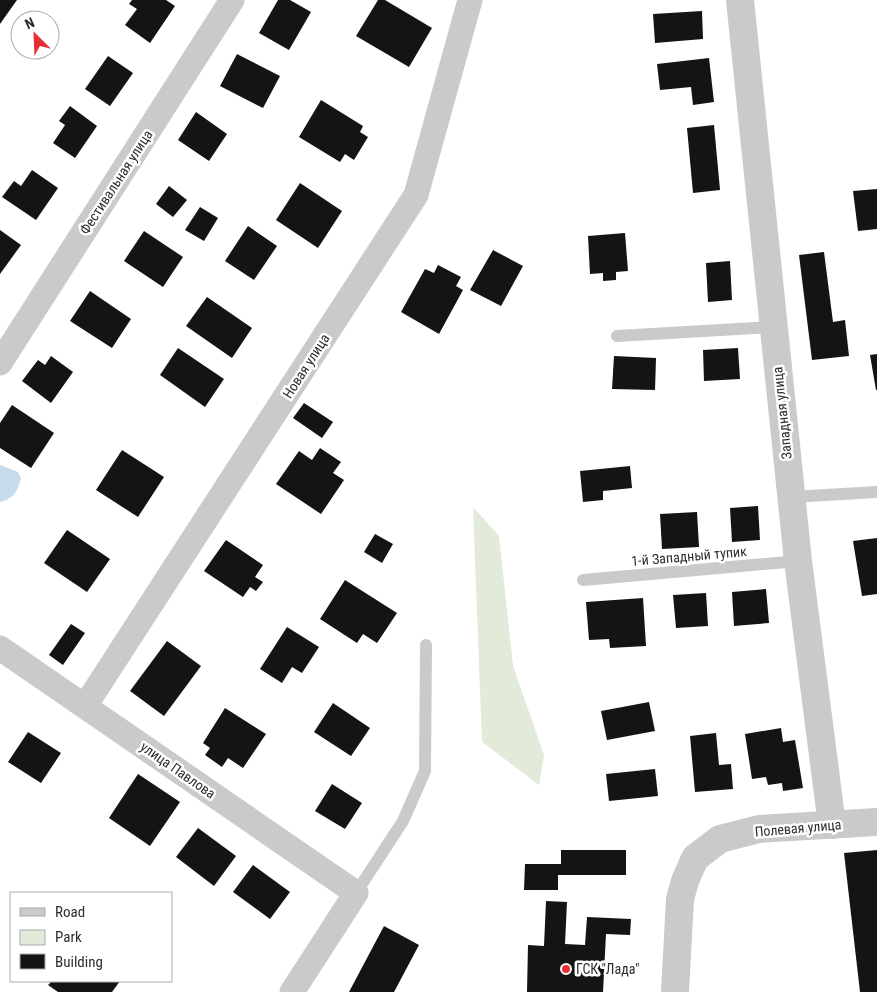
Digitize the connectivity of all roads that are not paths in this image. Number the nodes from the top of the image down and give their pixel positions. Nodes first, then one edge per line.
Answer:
1 (232, 0) edge
2 (470, 0) edge
3 (740, 0) edge
4 (773, 327) junction
5 (617, 336) dead end
6 (0, 363) edge
7 (877, 492) edge
8 (791, 497) junction
9 (798, 561) junction
10 (583, 580) dead end
11 (426, 645) dead end
12 (0, 648) edge
13 (85, 706) junction
14 (877, 822) edge
15 (832, 825) junction
16 (356, 893) junction
17 (292, 992) edge
18 (675, 992) edge

1 - 6 street, Фестивальная улица
2 - 13 street, Новая улица
3 - 4 street, Западная улица
4 - 5 lane
4 - 8 street, Западная улица
7 - 8 lane
8 - 9 street, Западная улица
9 - 10 lane, 1-й Западный тупик
9 - 15 street, Западная улица
11 - 16 lane
12 - 13 street, улица Павлова
13 - 16 street, улица Павлова
14 - 15 street, Полевая улица
15 - 18 street, Полевая улица
16 - 17 street

